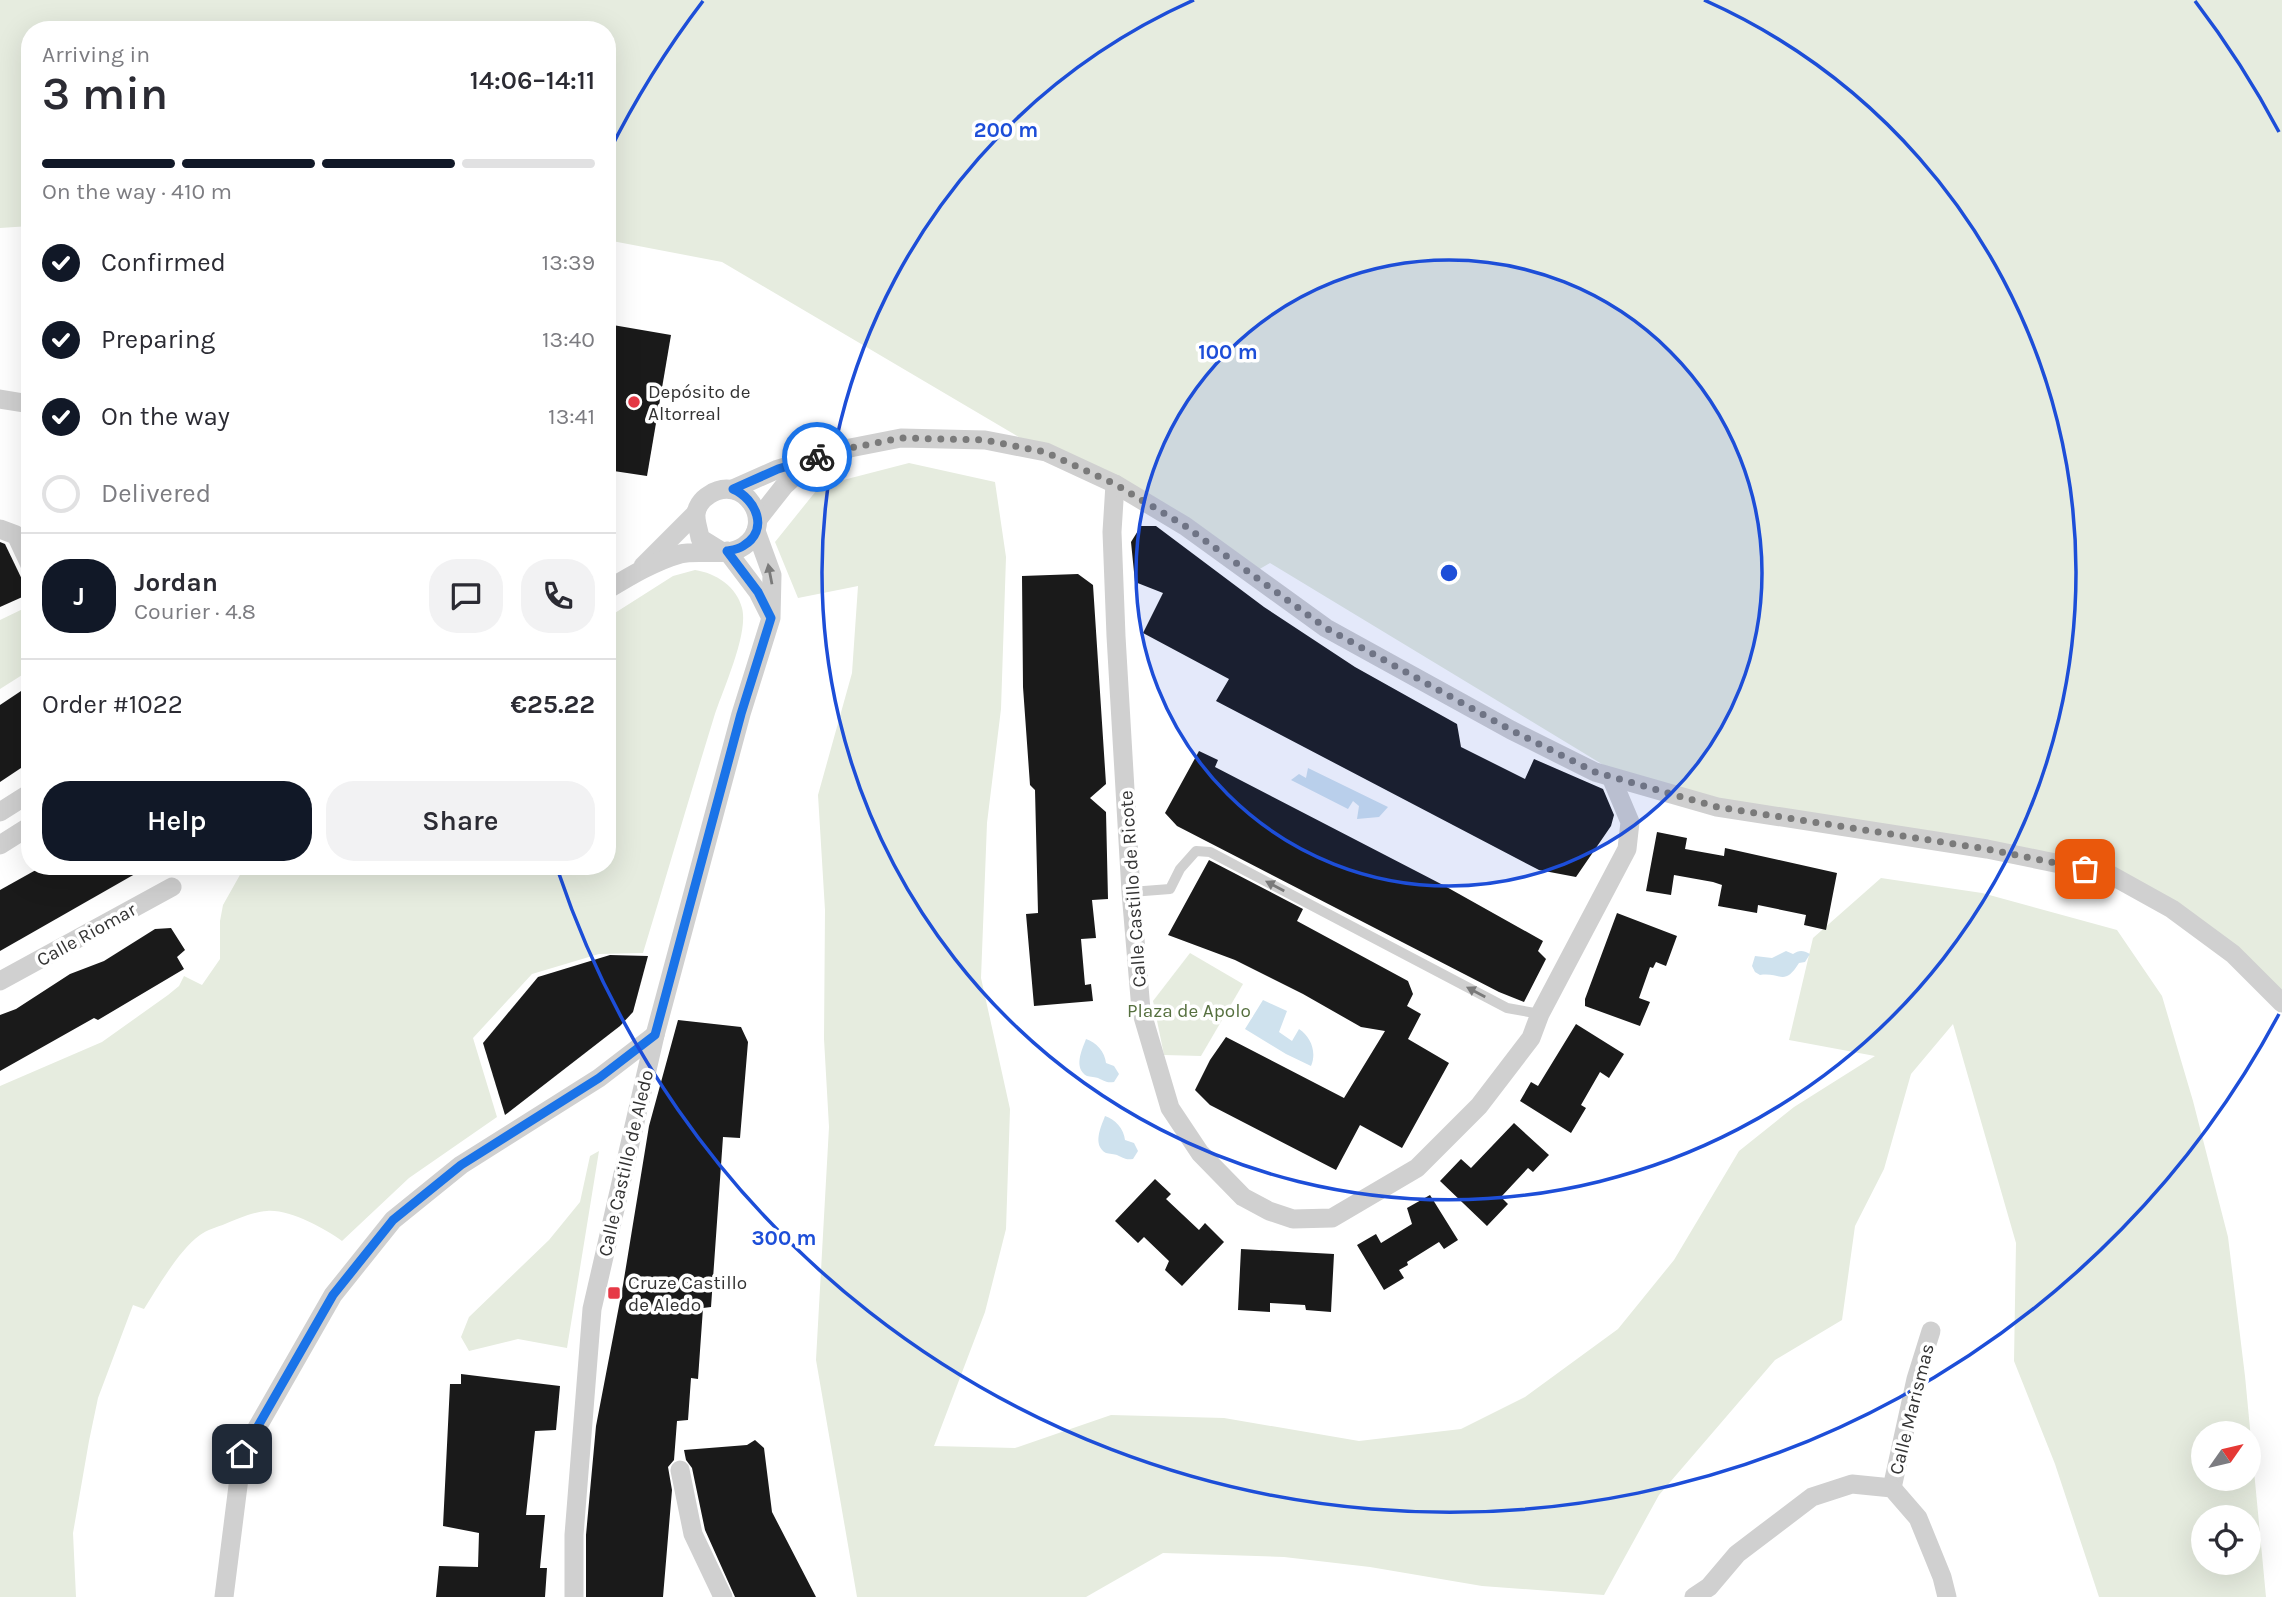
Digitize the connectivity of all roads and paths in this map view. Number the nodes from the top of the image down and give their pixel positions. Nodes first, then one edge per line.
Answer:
1 (0, 399) edge
2 (21, 402) edge
3 (815, 458) junction
4 (1115, 484) junction
5 (733, 489) junction
6 (695, 514) junction
7 (757, 525) junction
8 (0, 529) edge
9 (21, 546) edge
10 (724, 551) junction
11 (638, 572) junction
12 (616, 585) edge
13 (771, 618) junction
14 (1611, 777) junction
15 (21, 799) edge
16 (0, 812) edge
17 (21, 832) edge
18 (0, 845) edge
19 (172, 887) dead end
20 (1131, 892) junction
21 (0, 981) edge
22 (2282, 1003) edge
23 (1540, 1014) junction
24 (655, 1035) junction
25 (1931, 1331) dead end
26 (680, 1470) dead end
27 (1892, 1488) junction
28 (224, 1597) edge
29 (573, 1597) edge
30 (723, 1597) edge
31 (1694, 1597) edge
32 (1947, 1597) edge

1 - 2 street
3 - 4 street
3 - 5 street
3 - 7 street
4 - 14 street
4 - 20 street, Calle Castillo de Ricote
5 - 6 street
5 - 7 street
6 - 10 street
6 - 11 street
7 - 10 street
13 -> 7 street, Calle Castillo de Aledo
8 - 9 street
10 - 11 street
10 - 13 street
11 - 12 street
13 - 24 street, Calle Castillo de Aledo
14 - 22 street
14 - 23 street, Calle Castillo de Ricote
15 - 16 street
17 - 18 street
19 - 21 street, Calle Riomar
23 -> 20 lane
20 - 23 street, Calle Castillo de Ricote
24 - 28 street
24 - 29 street, Calle Castillo de Aledo
25 - 27 street, Calle Marismas
26 - 30 street
27 - 31 street, Calle Marismas
27 - 32 street, Calle Marismas

